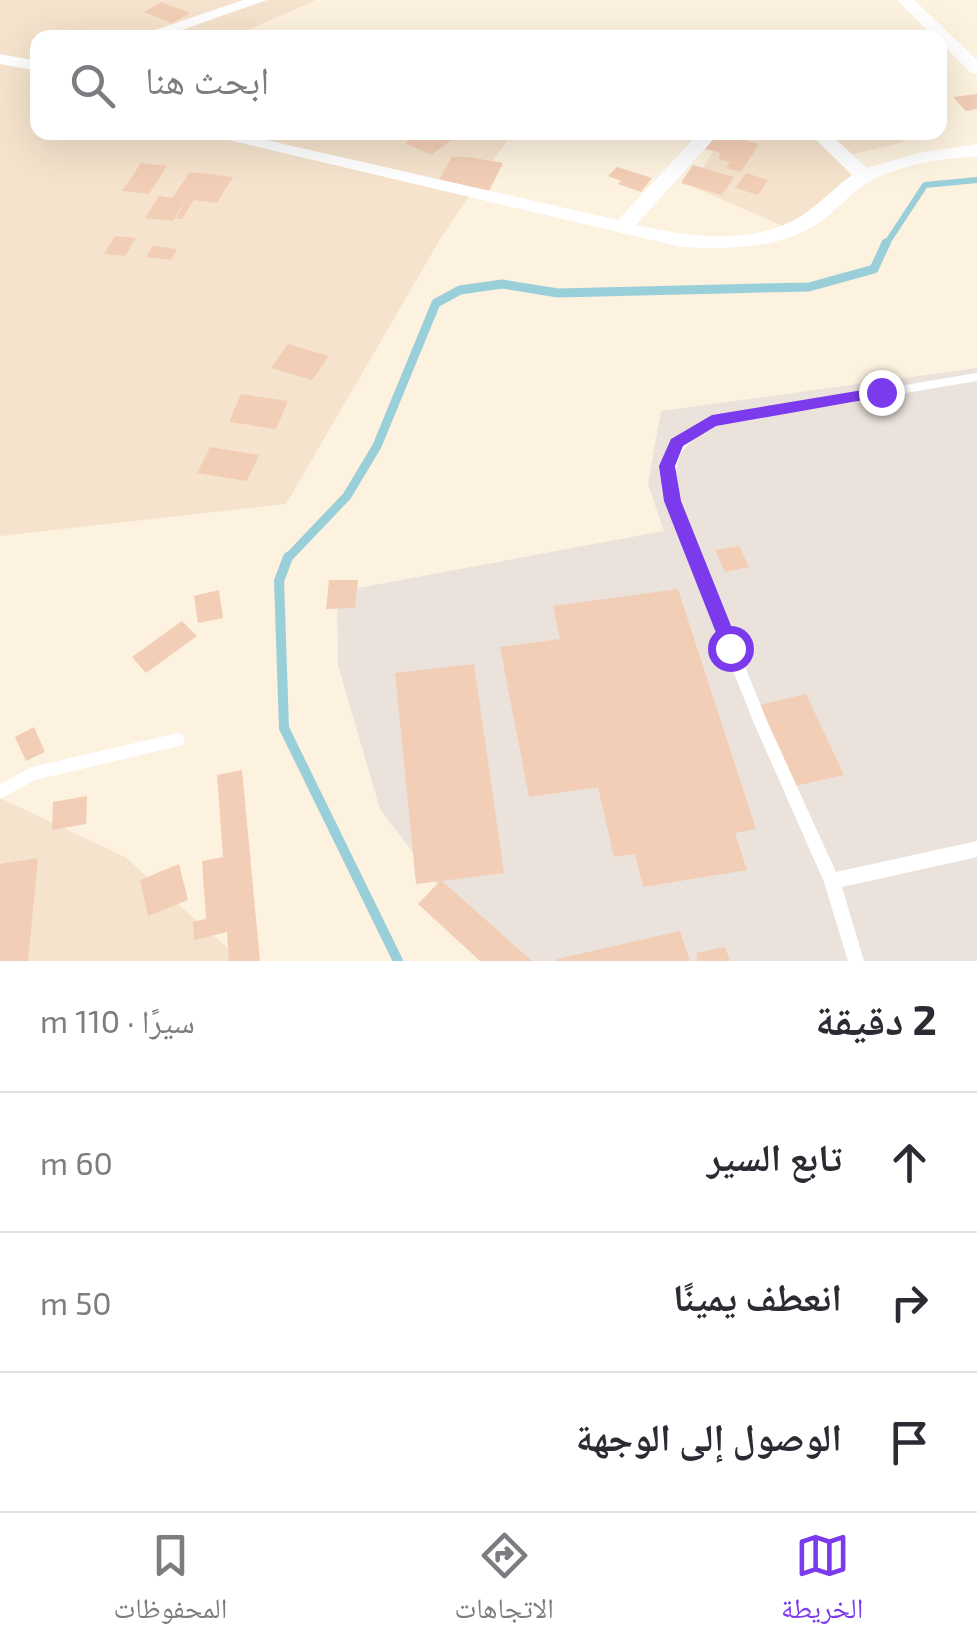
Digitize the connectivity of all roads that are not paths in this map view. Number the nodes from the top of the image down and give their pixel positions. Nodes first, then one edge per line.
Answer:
1 (259, 0) edge
2 (904, 0) edge
3 (165, 30) edge
4 (936, 30) edge
5 (947, 41) edge
6 (0, 59) edge
7 (30, 65) edge
8 (977, 69) edge
9 (240, 140) edge
10 (704, 140) edge
11 (827, 140) edge
12 (977, 150) edge
13 (865, 176) junction
14 (623, 226) junction
15 (977, 377) edge
16 (178, 740) dead end
17 (0, 792) edge
18 (977, 848) edge
19 (832, 881) junction
20 (856, 961) edge

1 - 3 street
2 - 4 street
5 - 8 street
6 - 7 street
9 - 14 street
10 - 14 street
11 - 13 street
12 - 13 street
13 - 14 street
15 - 19 lane
16 - 17 lane
18 - 19 lane
19 - 20 lane

